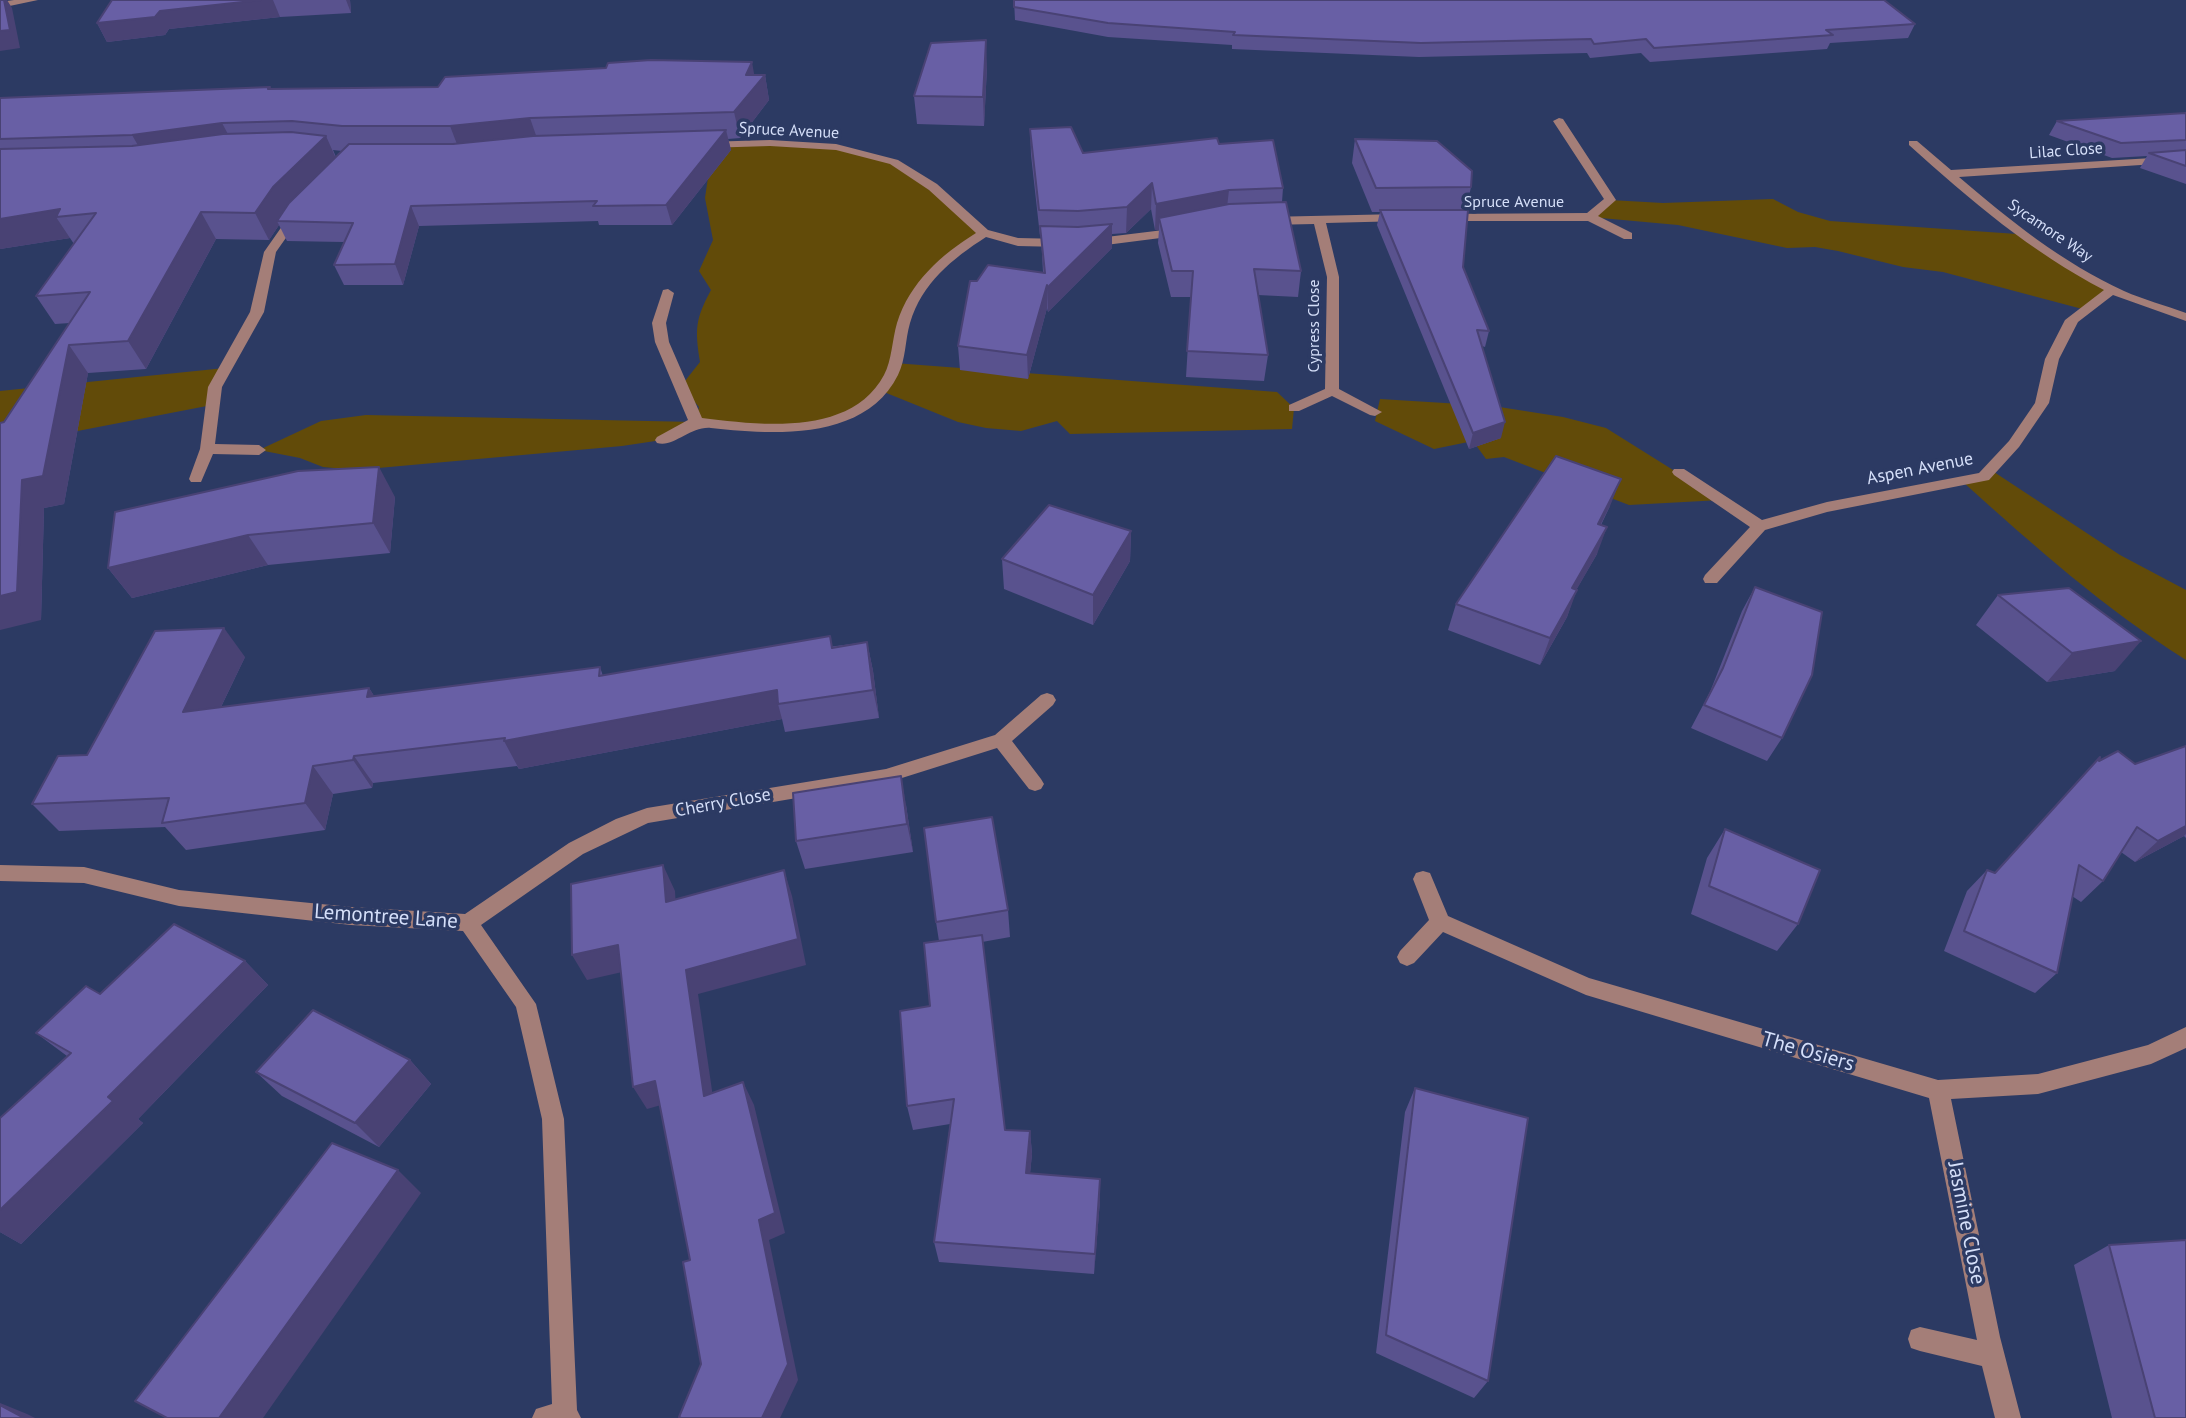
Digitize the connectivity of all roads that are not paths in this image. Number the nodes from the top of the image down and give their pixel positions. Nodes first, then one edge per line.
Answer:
1 (33, 0) edge
2 (0, 5) edge
3 (1559, 121) dead end
4 (1913, 144) dead end
5 (686, 145) edge
6 (2186, 159) edge
7 (1948, 174) junction
8 (309, 202) edge
9 (1590, 217) junction
10 (1414, 218) edge
11 (1427, 218) edge
12 (1319, 219) junction
13 (1253, 222) edge
14 (1192, 230) edge
15 (984, 233) junction
16 (1628, 236) dead end
17 (2112, 290) junction
18 (667, 292) dead end
19 (2186, 317) edge
20 (1332, 391) junction
21 (1294, 408) dead end
22 (1375, 412) dead end
23 (695, 422) junction
24 (662, 440) dead end
25 (207, 449) junction
26 (259, 450) dead end
27 (1679, 472) dead end
28 (196, 479) dead end
29 (1760, 526) junction
30 (1712, 579) dead end
31 (1047, 700) dead end
32 (1001, 740) junction
33 (1035, 784) dead end
34 (0, 873) edge
35 (1423, 879) dead end
36 (1440, 922) junction
37 (468, 923) junction
38 (1407, 957) dead end
39 (2186, 1037) edge
40 (1938, 1090) junction
41 (1920, 1339) dead end
42 (1991, 1356) junction
43 (559, 1417) edge
44 (2008, 1418) edge

1 - 2 street
3 - 9 street, Spruce Avenue
4 - 7 street, Sycamore Way
5 - 15 street, Spruce Avenue
6 - 7 street, Lilac Close
7 - 17 street, Sycamore Way
8 - 25 street
9 - 11 street, Spruce Avenue
9 - 16 street, Spruce Avenue
10 - 12 street
12 - 13 street
12 - 20 street, Cypress Close
14 - 15 street, Spruce Avenue
15 - 23 street
17 - 19 street, Sycamore Way
17 - 29 street, Aspen Avenue
18 - 23 street
20 - 21 street, Cypress Close
20 - 22 street, Cypress Close
23 - 24 street
25 - 26 street
25 - 28 street
27 - 29 street
29 - 30 street
31 - 32 street, Cherry Close
32 - 33 street
32 - 37 street, Cherry Close
34 - 37 street, Lemontree Lane
35 - 36 street
36 - 38 street
36 - 40 street, The Osiers
37 - 43 street, Lemontree Lane
39 - 40 street, The Osiers
40 - 42 street, Jasmine Close
41 - 42 street
42 - 44 street, Jasmine Close

